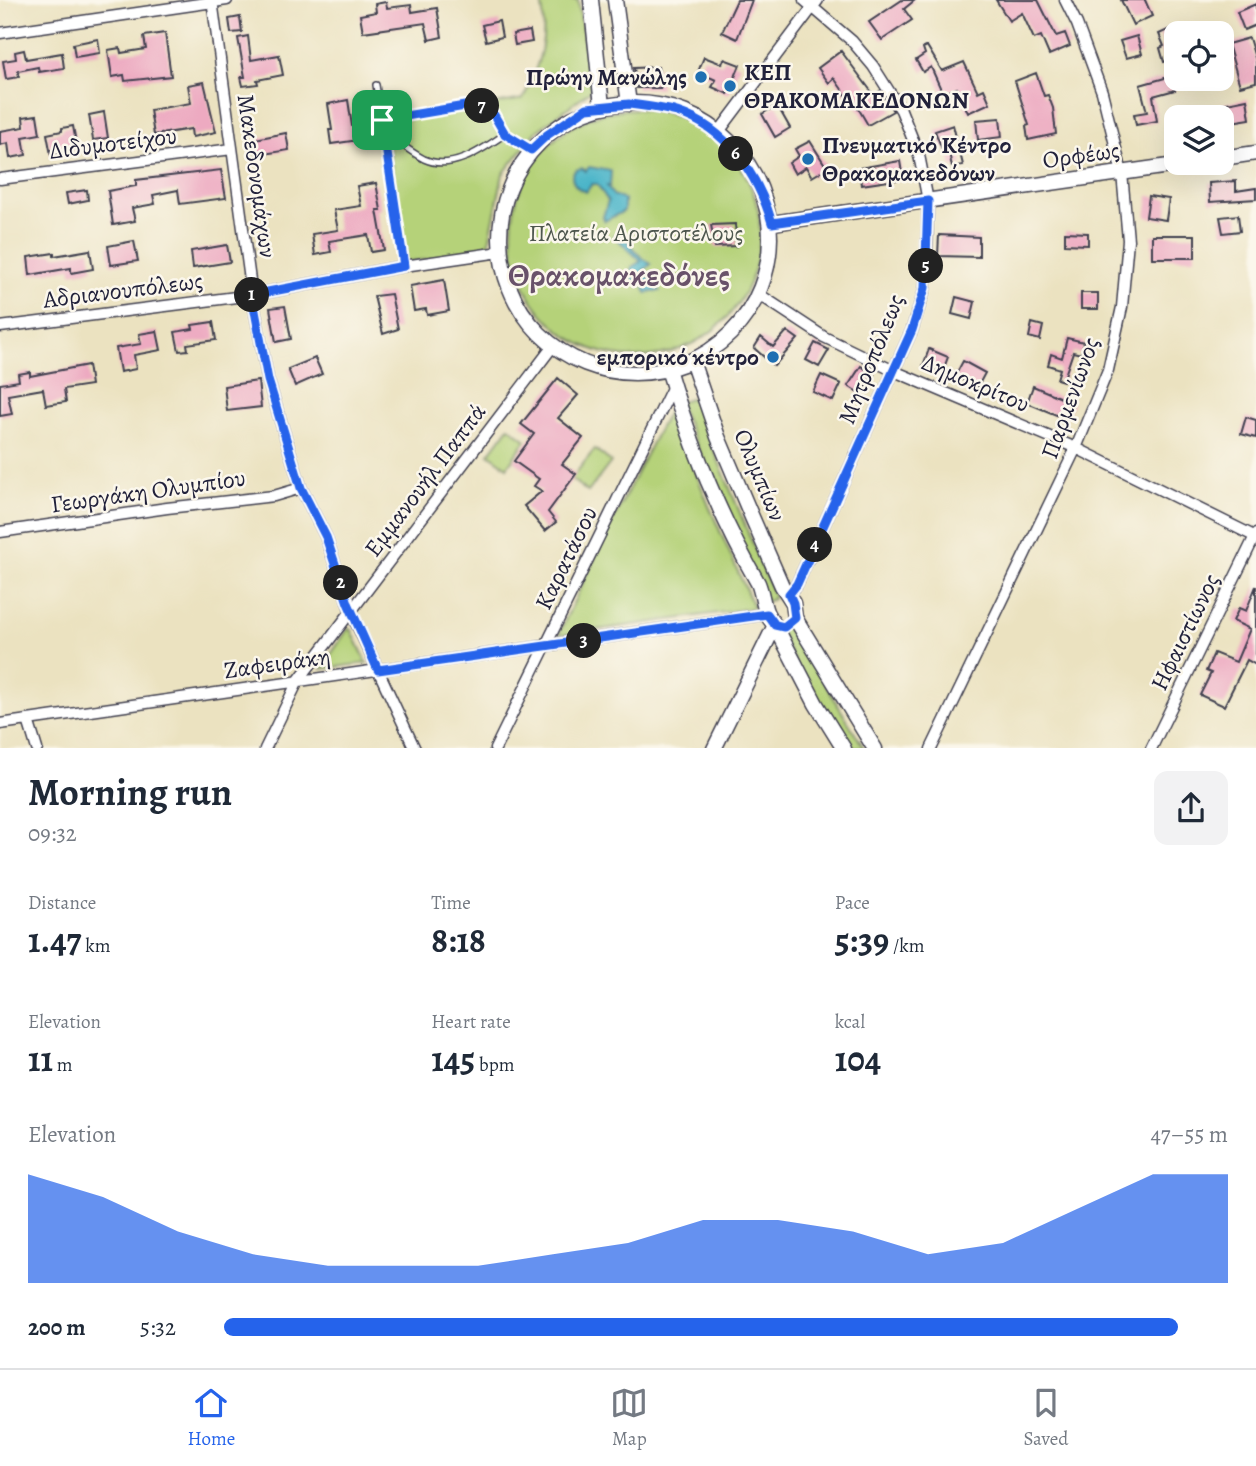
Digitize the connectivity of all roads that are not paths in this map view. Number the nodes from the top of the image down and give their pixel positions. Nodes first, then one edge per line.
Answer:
1 (227, 0) edge
2 (591, 0) edge
3 (615, 0) edge
4 (1065, 0) edge
5 (212, 1) edge
6 (812, 2) edge
7 (0, 33) edge
8 (376, 85) dead end
9 (629, 104) junction
10 (602, 106) junction
11 (382, 120) junction
12 (383, 131) junction
13 (718, 133) junction
14 (505, 134) junction
15 (232, 149) junction
16 (531, 150) junction
17 (1256, 153) edge
18 (1234, 156) edge
19 (1164, 167) edge
20 (1122, 173) junction
21 (0, 179) edge
22 (928, 201) junction
23 (772, 223) junction
24 (500, 252) junction
25 (404, 266) junction
26 (252, 295) junction
27 (760, 295) junction
28 (0, 327) edge
29 (553, 346) junction
30 (692, 361) junction
31 (668, 369) junction
32 (894, 371) junction
33 (673, 386) junction
34 (1076, 448) junction
35 (301, 488) junction
36 (0, 532) edge
37 (1256, 536) edge
38 (786, 590) junction
39 (762, 593) junction
40 (351, 612) junction
41 (795, 618) junction
42 (771, 620) junction
43 (547, 646) junction
44 (378, 670) junction
45 (298, 681) junction
46 (28, 720) junction
47 (0, 724) edge
48 (37, 748) edge
49 (265, 748) edge
50 (415, 748) edge
51 (495, 748) edge
52 (714, 748) edge
53 (844, 748) edge
54 (875, 748) edge
55 (930, 748) edge
56 (1152, 748) edge

1 - 5 street
2 - 10 street
3 - 9 street
4 - 20 street, Παρμενίωνος
5 - 7 street
5 - 15 street, Μακεδονομάχων
6 - 13 street
6 - 22 street, Μητροπόλεως
8 - 11 lane
9 - 10 street
9 - 13 street
10 - 16 street
11 - 12 lane
11 - 14 lane
12 - 14 lane
12 - 25 lane
13 - 23 street
14 - 16 lane
15 - 21 street, Διδυμοτείχου
15 - 26 street, Μακεδονομάχων
16 - 24 street
17 - 18 street
19 - 20 street, Ορφέως
20 - 22 street, Ορφέως
20 - 34 street, Παρμενίωνος
22 - 23 street, Ορφέως
22 - 32 street, Μητροπόλεως
23 - 27 street
24 - 25 street, Αδριανουπόλεως
24 - 29 street
25 - 26 street, Αδριανουπόλεως
26 - 28 street, Αδριανουπόλεως
26 - 35 street, Μακεδονομάχων
27 - 30 street
27 - 32 street, Δημοκρίτου
29 - 31 street
29 - 40 street, Εμμανουήλ Παππά
30 - 31 street
30 - 38 street, Ολυμπίων
31 - 33 street, Ολυμπίων
32 - 34 street, Δημοκρίτου
32 - 38 street, Μητροπόλεως
33 - 39 street, Ολυμπίων
33 - 43 street, Καρατάσου
34 - 37 street, Δημοκρίτου
34 - 55 street, Παρμενίωνος
35 - 36 street, Γεωργάκη Ολυμπίου
35 - 40 street, Μακεδονομάχων
37 - 56 street, Ηφαιστίωνος
38 - 39 street
38 - 41 street, Ολυμπίων
39 - 42 street, Ολυμπίων
40 - 44 street, Μακεδονομάχων
40 - 45 street, Εμμανουήλ Παππά
41 - 42 street
41 - 54 street, Ολυμπίων
42 - 43 street, Ζαφειράκη
42 - 52 street
42 - 53 street, Ολυμπίων
43 - 44 street, Ζαφειράκη
43 - 51 street, Καρατάσου
44 - 45 street, Ζαφειράκη
44 - 50 street, Μακεδονομάχων
45 - 46 street, Ζαφειράκη
45 - 49 street, Εμμανουήλ Παππά
46 - 47 street, Ζαφειράκη
46 - 48 street

